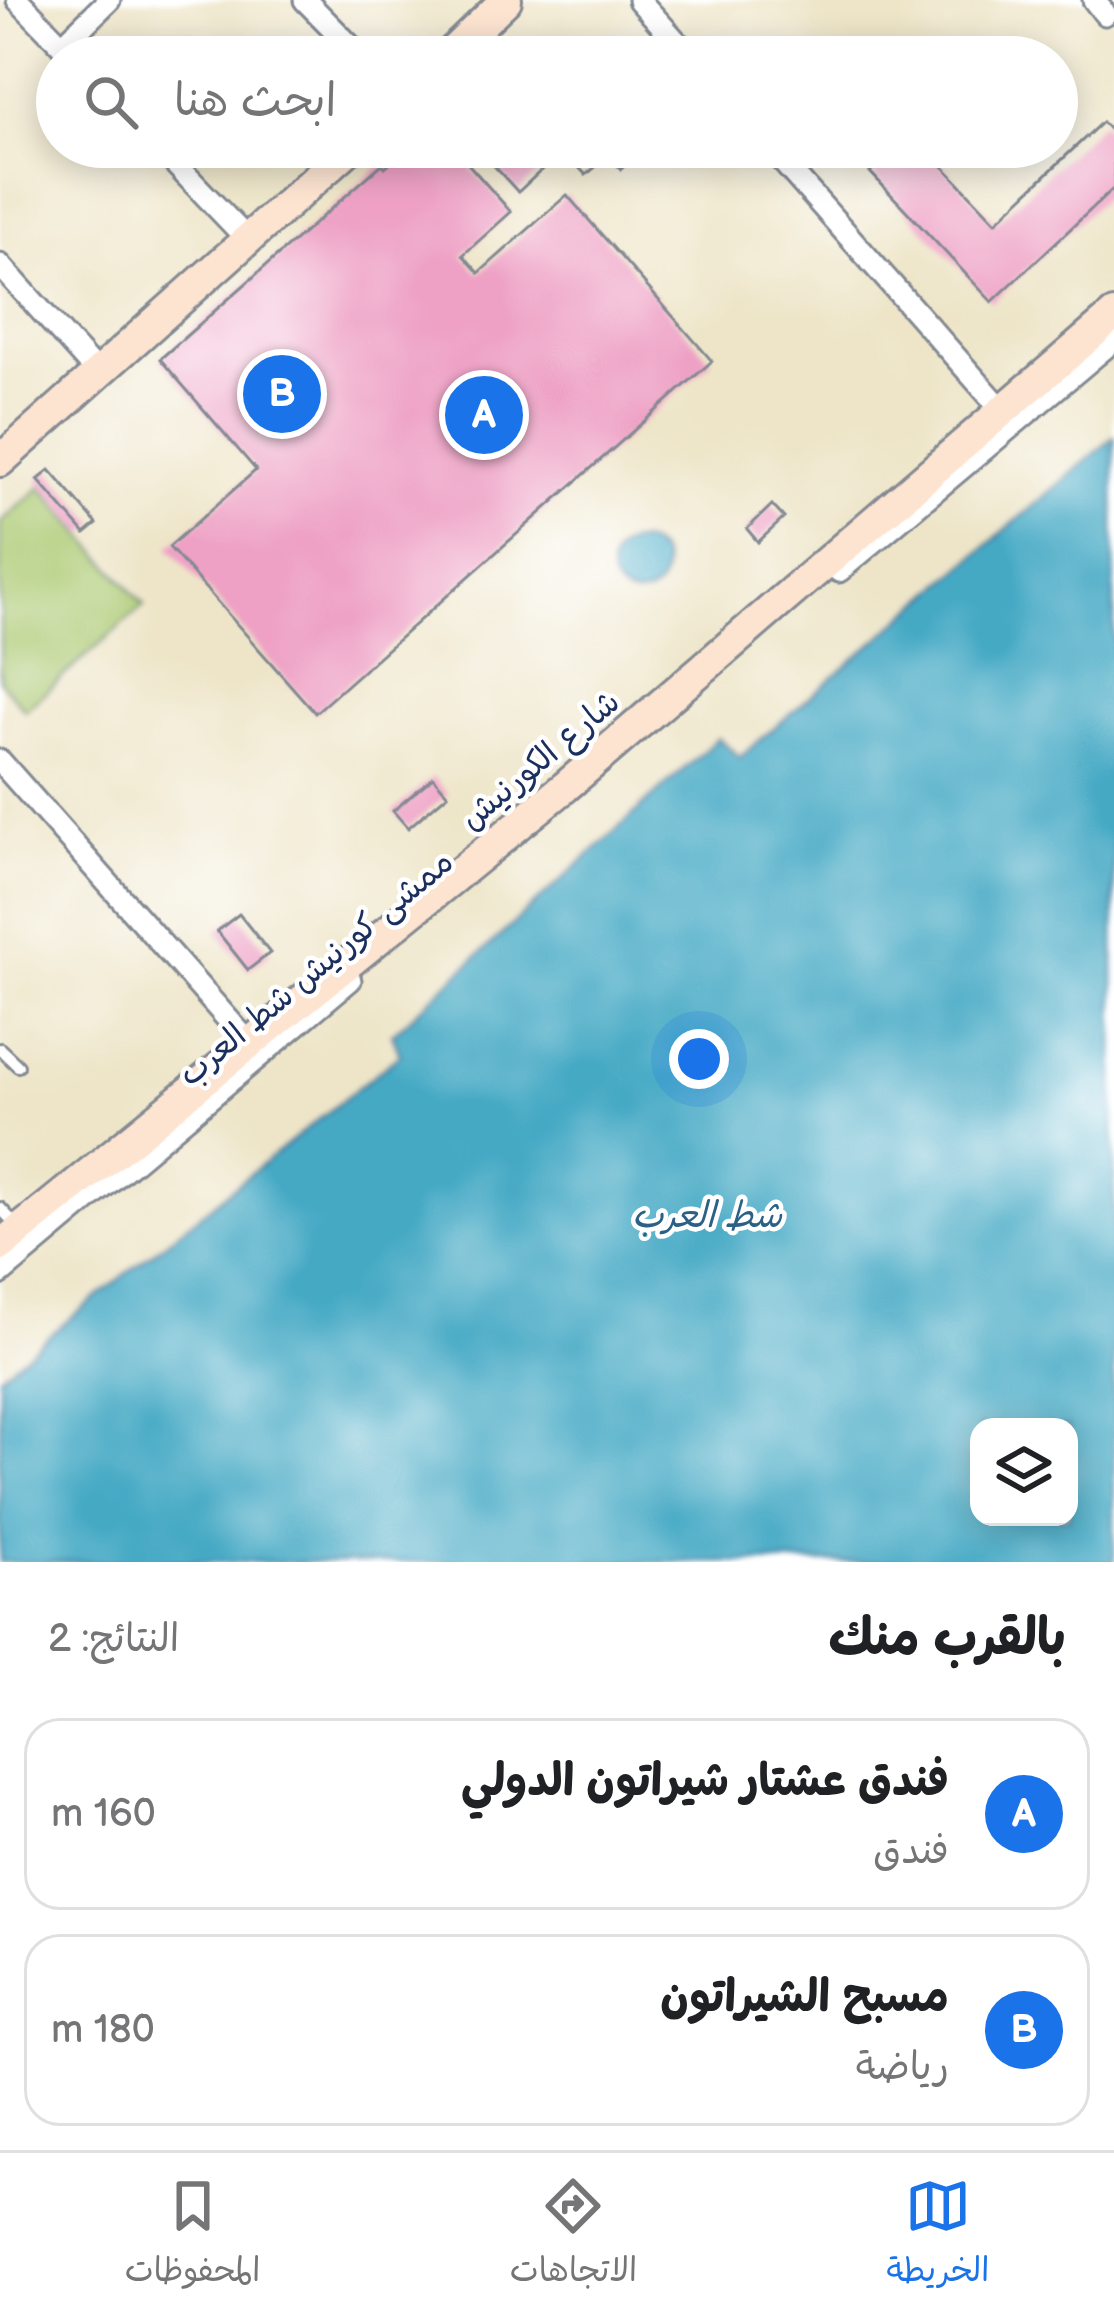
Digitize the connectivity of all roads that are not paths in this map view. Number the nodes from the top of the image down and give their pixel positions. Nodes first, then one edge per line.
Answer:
1 (18, 0) edge
2 (109, 0) edge
3 (305, 0) edge
4 (506, 0) edge
5 (639, 0) edge
6 (53, 36) edge
7 (81, 36) edge
8 (340, 36) edge
9 (469, 36) edge
10 (671, 36) edge
11 (179, 168) edge
12 (328, 168) edge
13 (789, 168) edge
14 (248, 240) junction
15 (0, 265) edge
16 (1114, 315) edge
17 (1114, 340) edge
18 (98, 374) junction
19 (1004, 412) junction
20 (0, 461) edge
21 (0, 761) edge
22 (248, 1042) junction
23 (0, 1048) edge
24 (18, 1066) dead end
25 (7, 1228) edge
26 (0, 1274) edge

1 - 6 street
2 - 7 street
3 - 8 street
4 - 9 main road
5 - 10 street
11 - 14 street
12 - 14 main road
13 - 19 street
14 - 18 main road
15 - 18 street
16 - 19 main road, شارع الكورنيش
17 - 26 street, ممشى كورنيش شط العرب
18 - 20 main road
19 - 22 main road, شارع الكورنيش
21 - 22 street
22 - 25 main road, شارع الكورنيش
23 - 24 lane

